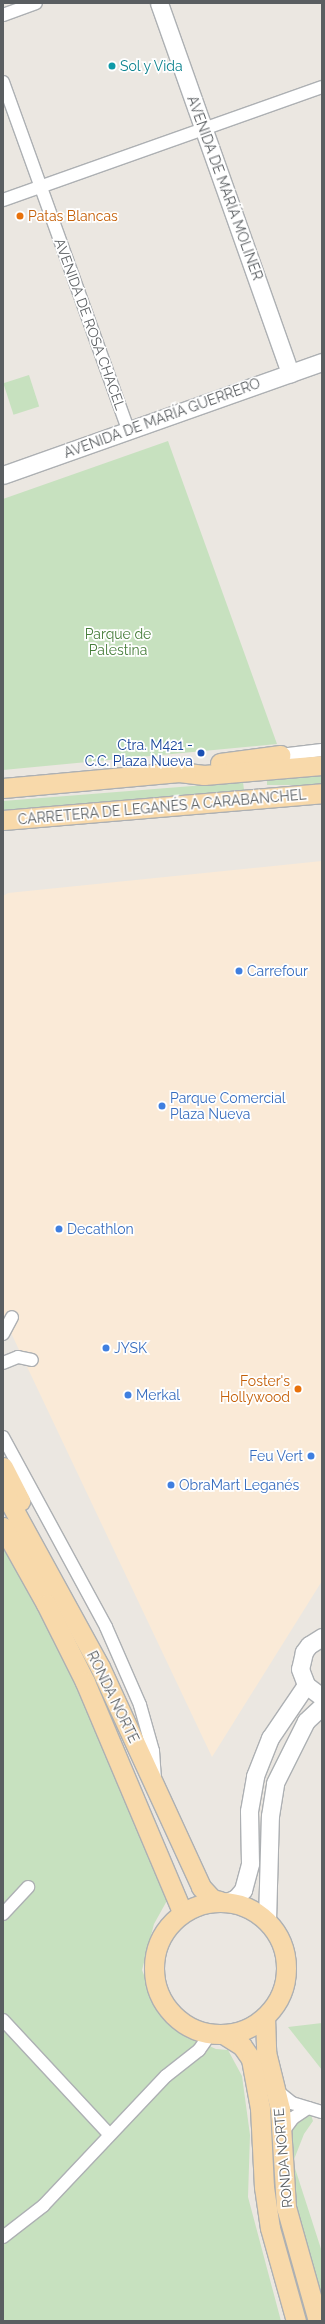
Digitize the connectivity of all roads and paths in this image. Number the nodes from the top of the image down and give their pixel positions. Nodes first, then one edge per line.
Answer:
1 (36, 3) edge
2 (159, 3) edge
3 (3, 15) edge
4 (3, 82) edge
5 (322, 87) edge
6 (204, 129) junction
7 (40, 187) junction
8 (3, 200) edge
9 (322, 362) edge
10 (290, 373) junction
11 (128, 430) junction
12 (3, 475) edge
13 (322, 750) edge
14 (280, 755) joint
15 (322, 765) edge
16 (179, 772) junction
17 (4, 788) edge
18 (322, 793) edge
19 (4, 820) edge
20 (12, 1317) dead end
21 (3, 1334) edge
22 (32, 1360) dead end
23 (3, 1363) edge
24 (3, 1438) edge
25 (3, 1467) edge
26 (3, 1490) edge
27 (3, 1527) edge
28 (49, 1572) junction
29 (322, 1637) edge
30 (306, 1685) junction
31 (322, 1697) edge
32 (322, 1706) edge
33 (156, 1788) junction
34 (28, 1887) dead end
35 (224, 1901) junction
36 (182, 1912) junction
37 (3, 1914) edge
38 (267, 1921) junction
39 (265, 2017) junction
40 (3, 2020) edge
41 (217, 2034) junction
42 (275, 2089) junction
43 (308, 2108) junction
44 (322, 2112) edge
45 (282, 2133) junction
46 (109, 2134) junction
47 (3, 2237) edge
48 (296, 2321) edge
49 (318, 2321) edge

1 - 3 street
2 - 6 street, AVENIDA DE MARÍA MOLINER
4 - 7 street, AVENIDA DE ROSA CHACEL
5 - 6 street
6 - 7 street
6 - 10 street, AVENIDA DE MARÍA MOLINER
7 - 8 street
7 - 11 street, AVENIDA DE ROSA CHACEL
9 - 10 street, AVENIDA DE MARÍA GUERRERO
10 - 11 street, AVENIDA DE MARÍA GUERRERO
11 - 12 street, AVENIDA DE MARÍA GUERRERO
13 - 14 street
14 - 16 main road
15 - 16 main road, CARRETERA DE LEGANÉS A CARABANCHEL
16 - 17 main road, CARRETERA DE LEGANÉS A CARABANCHEL
18 - 19 main road, CARRETERA DE LEGANÉS A CARABANCHEL
20 - 21 street
22 - 23 street
24 - 33 street
25 - 28 main road
26 - 28 main road, RONDA NORTE
27 - 36 main road, RONDA NORTE
28 - 33 main road, RONDA NORTE
29 - 30 street
30 - 31 street
30 - 35 street
32 - 38 street
33 - 35 main road, RONDA NORTE
34 - 37 street
35 - 36 main road, RONDA NORTE
35 - 38 main road, RONDA NORTE
36 - 41 main road, RONDA NORTE
38 - 39 main road, RONDA NORTE
39 - 41 main road, RONDA NORTE
39 - 42 main road, RONDA NORTE
40 - 46 street
41 - 46 street
41 - 48 main road, RONDA NORTE
42 - 43 street
42 - 45 main road, RONDA NORTE
43 - 44 street
43 - 45 street
45 - 49 main road, RONDA NORTE
46 - 47 street

